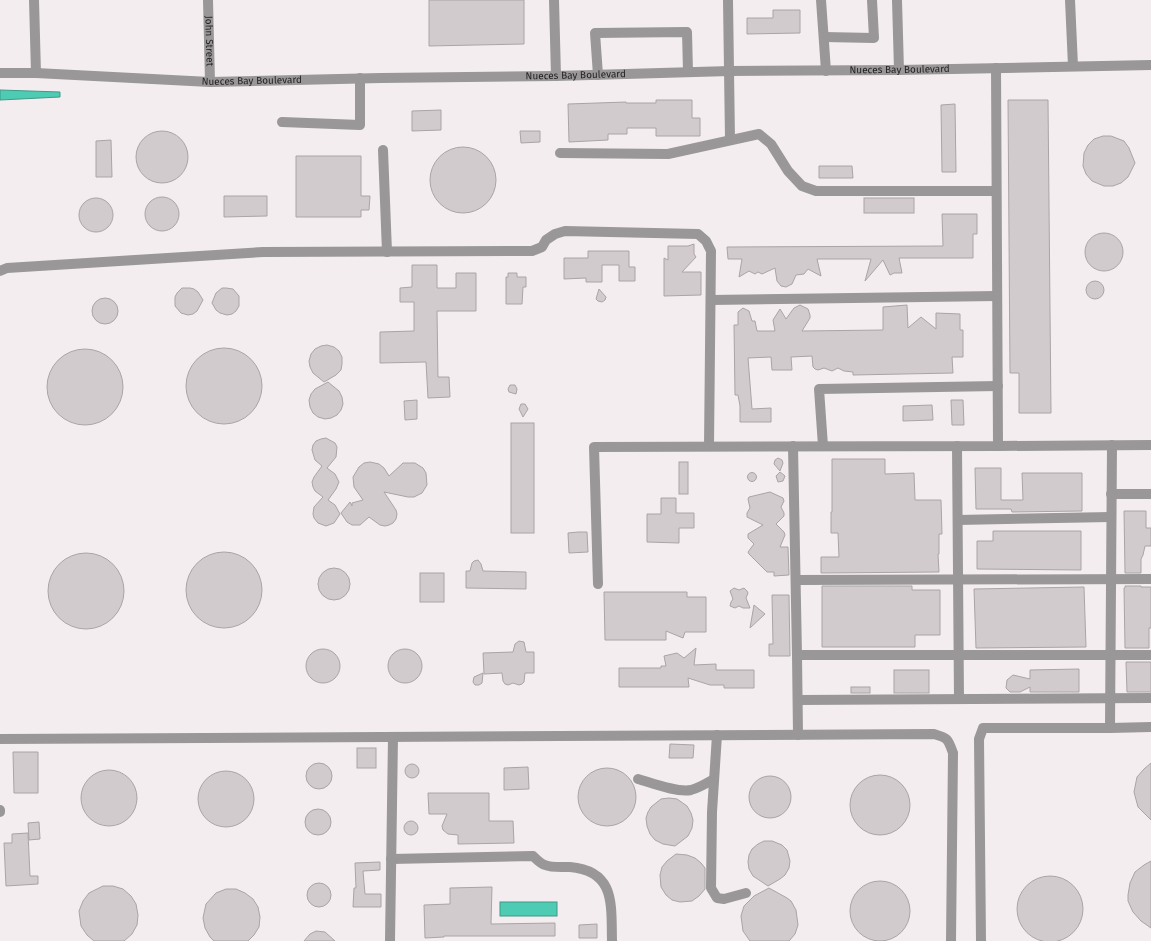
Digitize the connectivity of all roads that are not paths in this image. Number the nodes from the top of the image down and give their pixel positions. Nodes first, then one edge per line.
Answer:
1 (34, 0) edge
2 (208, 0) edge
3 (554, 0) edge
4 (728, 0) edge
5 (821, 0) edge
6 (872, 0) edge
7 (897, 0) edge
8 (1070, 0) edge
9 (824, 37) junction
10 (1151, 65) edge
11 (1073, 66) junction
12 (996, 68) junction
13 (899, 70) junction
14 (730, 71) junction
15 (826, 71) junction
16 (688, 72) junction
17 (36, 73) junction
18 (0, 74) edge
19 (598, 75) junction
20 (556, 76) junction
21 (360, 78) junction
22 (210, 82) junction
23 (282, 122) dead end
24 (730, 140) junction
25 (383, 150) dead end
26 (560, 153) dead end
27 (996, 190) junction
28 (387, 252) junction
29 (0, 271) edge
30 (997, 296) junction
31 (710, 300) junction
32 (998, 386) junction
33 (1112, 445) junction
34 (1151, 445) edge
35 (709, 446) junction
36 (793, 446) junction
37 (823, 446) junction
38 (958, 446) junction
39 (998, 446) junction
40 (1111, 494) junction
41 (1151, 494) edge
42 (1111, 517) junction
43 (958, 520) junction
44 (1110, 579) junction
45 (1151, 579) edge
46 (796, 580) junction
47 (958, 580) junction
48 (598, 584) dead end
49 (797, 655) junction
50 (959, 655) junction
51 (1110, 655) junction
52 (1151, 655) edge
53 (1109, 698) junction
54 (1151, 698) edge
55 (959, 699) junction
56 (798, 700) junction
57 (1151, 727) edge
58 (1110, 728) junction
59 (717, 735) junction
60 (798, 735) junction
61 (393, 737) junction
62 (0, 739) edge
63 (638, 779) dead end
64 (714, 779) junction
65 (391, 859) junction
66 (746, 893) dead end
67 (390, 941) edge
68 (612, 941) edge
69 (951, 941) edge
70 (982, 941) edge

1 - 17 street
2 - 22 street, John Street
3 - 20 street
4 - 14 street
5 - 9 street
6 - 9 street
7 - 13 street
8 - 11 street
9 - 15 street
10 - 11 street, Nueces Bay Boulevard
11 - 12 street, Nueces Bay Boulevard
12 - 13 street, Nueces Bay Boulevard
12 - 27 street
13 - 15 street, Nueces Bay Boulevard
14 - 15 street, Nueces Bay Boulevard
14 - 16 street, Nueces Bay Boulevard
14 - 24 street
16 - 19 street, Nueces Bay Boulevard
16 - 19 street
17 - 18 street, Nueces Bay Boulevard
17 - 22 street, Nueces Bay Boulevard
19 - 20 street, Nueces Bay Boulevard
20 - 21 street, Nueces Bay Boulevard
21 - 22 street, Nueces Bay Boulevard
21 - 23 street
24 - 26 street
24 - 27 street
25 - 28 street
27 - 30 street
28 - 29 street
28 - 31 street
30 - 31 street
30 - 32 street
31 - 35 street
32 - 37 street
32 - 39 street
33 - 34 street
33 - 39 street
33 - 40 street
35 - 36 street
35 - 48 street
36 - 37 street
36 - 46 street
37 - 38 street
38 - 39 street
38 - 43 street
40 - 41 street
40 - 42 street
42 - 43 street
42 - 44 street
43 - 47 street
44 - 45 street
44 - 47 street
44 - 51 street
46 - 47 street
46 - 49 street
47 - 50 street
49 - 50 street
49 - 56 street
50 - 51 street
50 - 55 street
51 - 52 street
51 - 53 street
53 - 54 street
53 - 55 street
53 - 58 street
55 - 56 street
56 - 60 street
57 - 58 street
58 - 70 street
59 - 60 street
59 - 61 street
59 - 64 street
60 - 69 street
61 - 62 street
61 - 65 street
63 - 64 street
64 - 66 street
65 - 67 street
65 - 68 street

